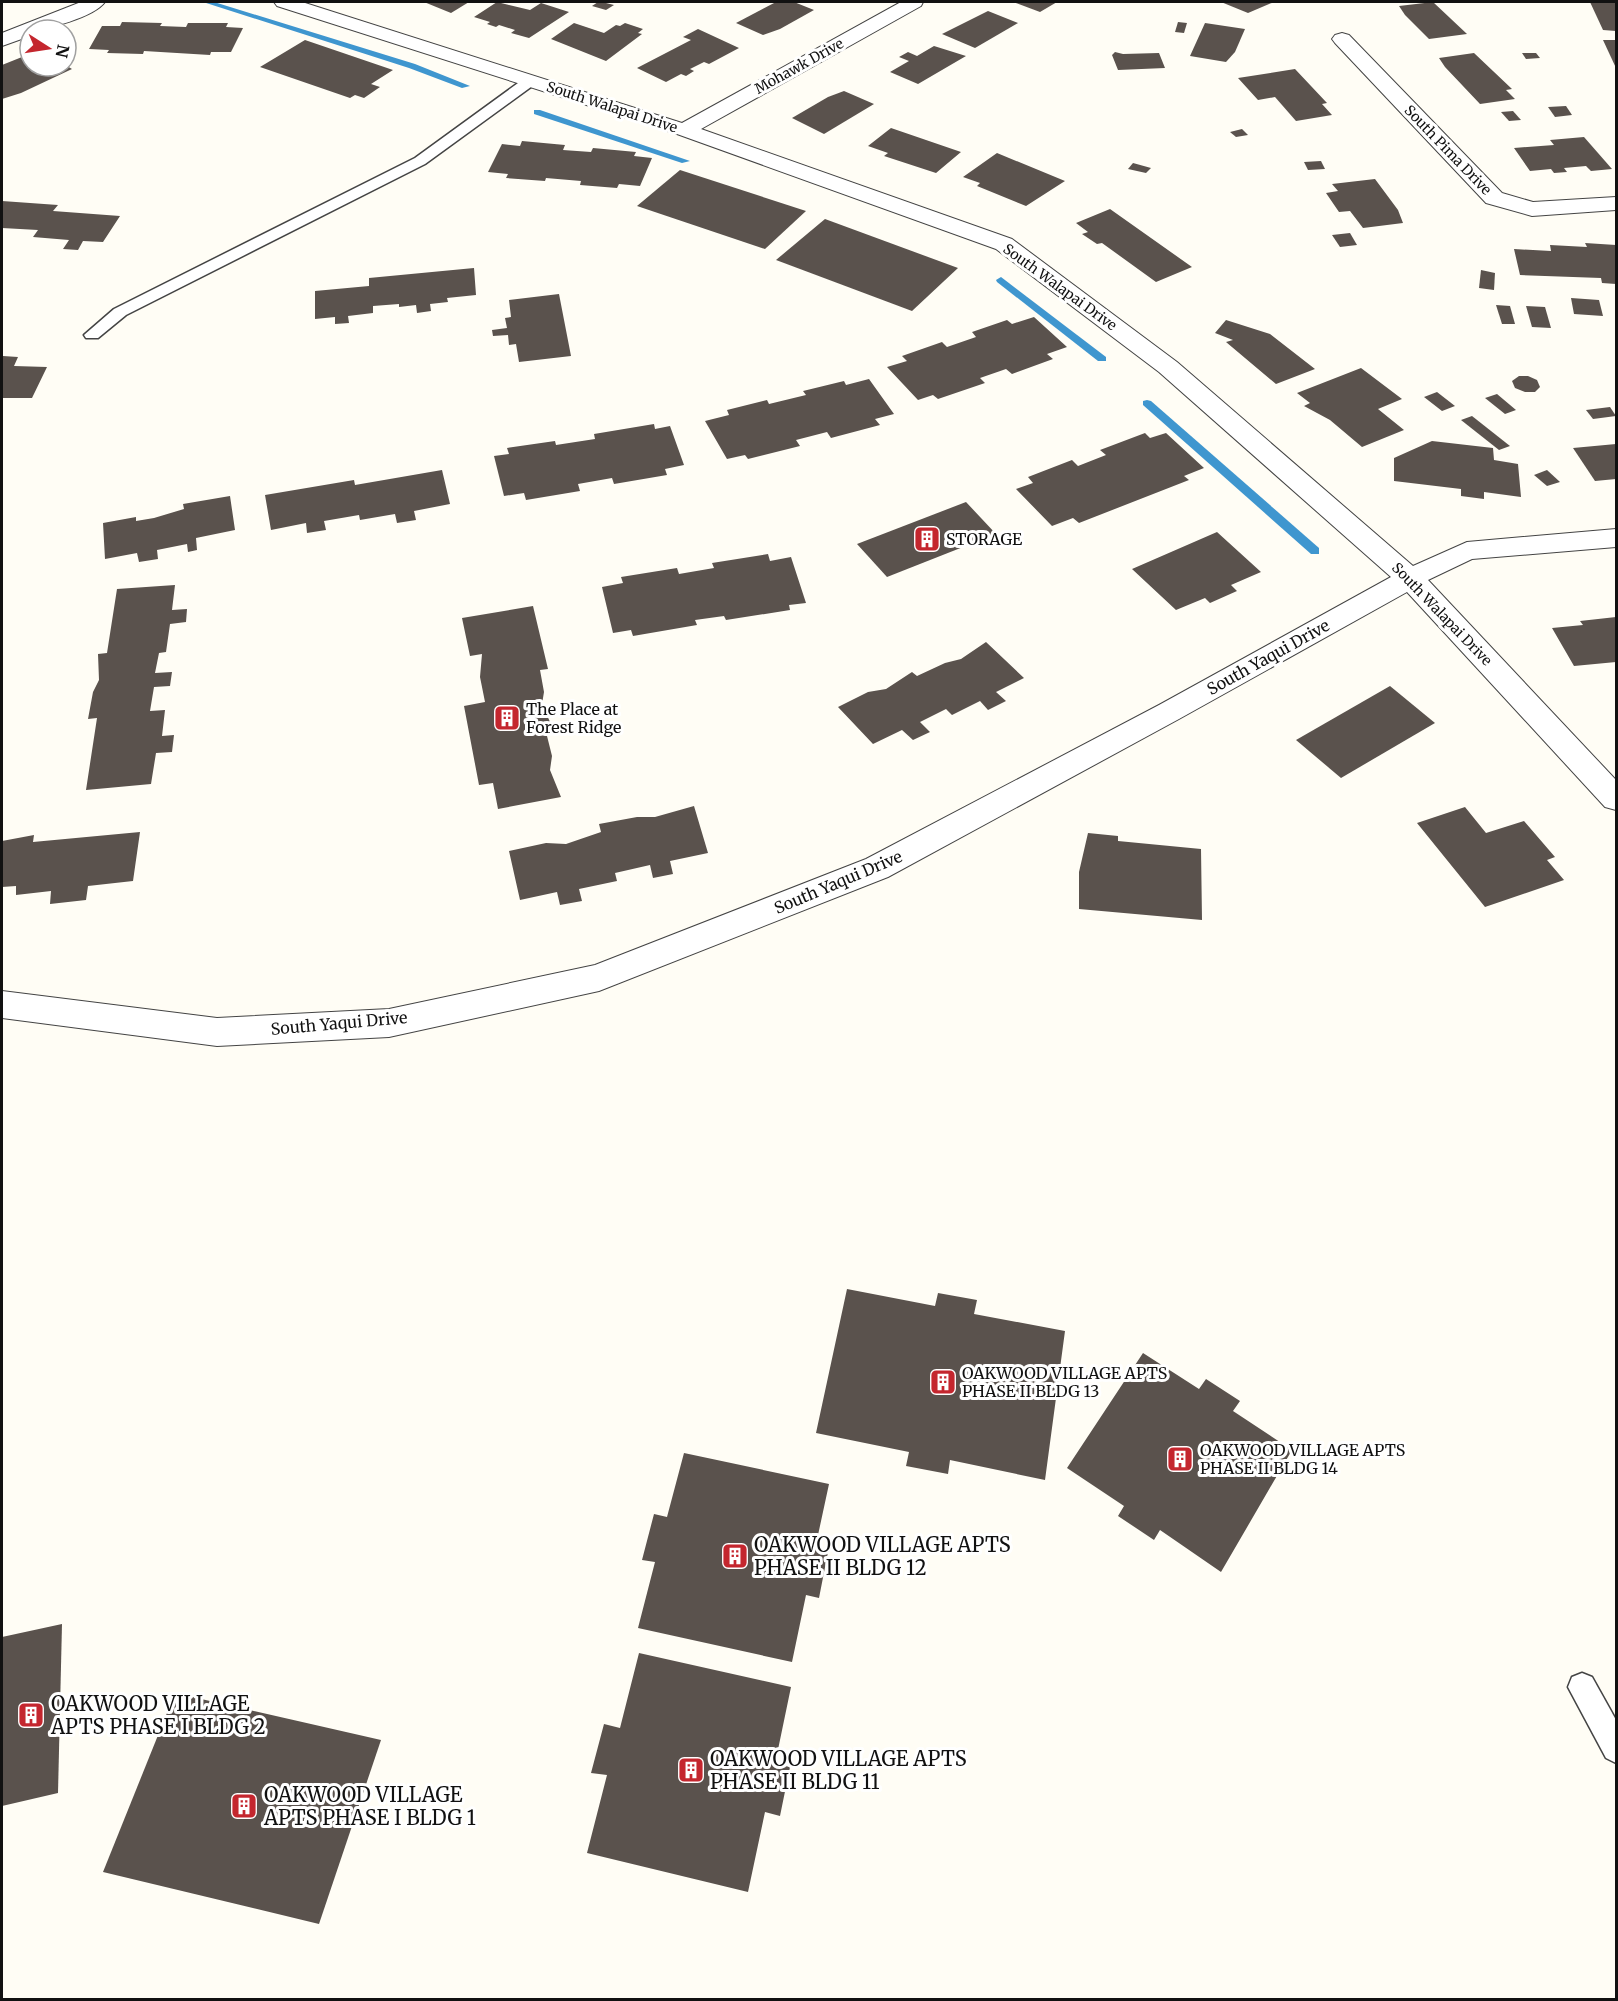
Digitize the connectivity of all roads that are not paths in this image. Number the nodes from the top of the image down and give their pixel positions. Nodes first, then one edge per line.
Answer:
1 (95, 2) edge
2 (284, 2) edge
3 (914, 2) edge
4 (1342, 39) dead end
5 (2, 40) edge
6 (530, 81) junction
7 (684, 130) junction
8 (1617, 204) edge
9 (92, 335) dead end
10 (1617, 538) edge
11 (1410, 578) junction
12 (1617, 799) edge
13 (2, 1005) edge
14 (1582, 1688) dead end
15 (1617, 1748) edge

1 - 5 street
2 - 6 street, South Walapai Drive
3 - 7 street, Mohawk Drive
4 - 8 street, South Pima Drive
6 - 7 street, South Walapai Drive
6 - 9 lane
7 - 11 street, South Walapai Drive
10 - 11 street, South Yaqui Drive
11 - 12 street, South Walapai Drive
11 - 13 street, South Yaqui Drive
14 - 15 lane

